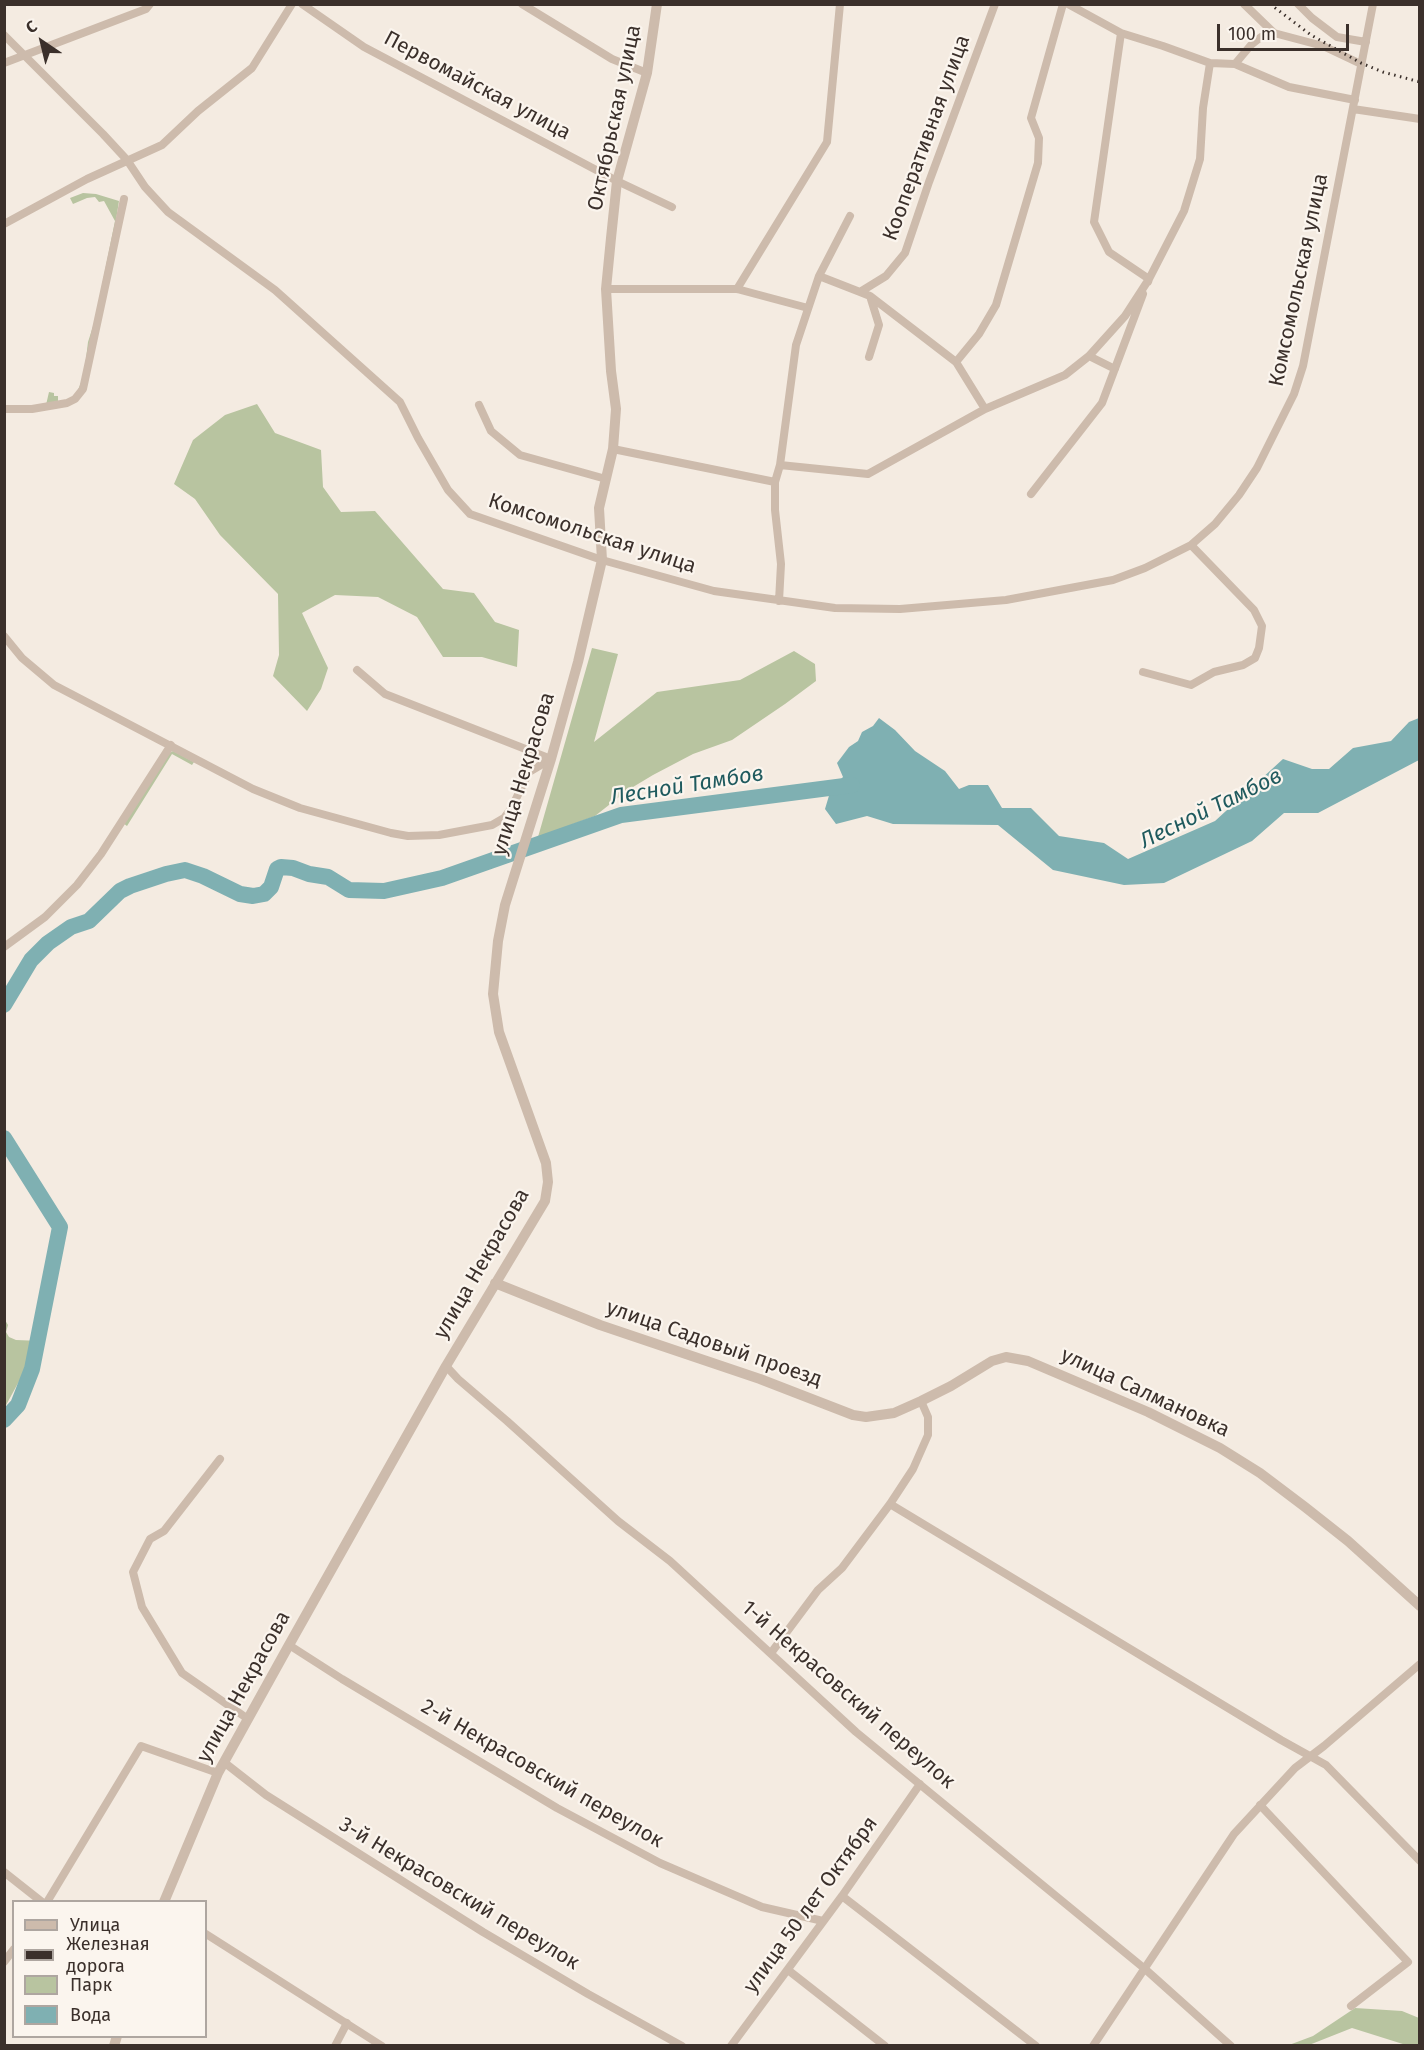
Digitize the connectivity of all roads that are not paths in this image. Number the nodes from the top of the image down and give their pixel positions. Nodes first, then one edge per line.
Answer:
1 (150, 4) edge
2 (292, 4) edge
3 (302, 4) edge
4 (522, 4) edge
5 (657, 4) edge
6 (840, 4) edge
7 (995, 4) edge
8 (1063, 4) edge
9 (1068, 4) edge
10 (1244, 4) edge
11 (1298, 4) edge
12 (1373, 4) edge
13 (1084, 8) edge
14 (1121, 33) junction
15 (1274, 33) junction
16 (4, 35) edge
17 (1366, 42) junction
18 (24, 55) junction
19 (4, 63) edge
20 (1210, 63) junction
21 (1235, 64) junction
22 (1361, 64) junction
23 (647, 73) junction
24 (1354, 104) junction
25 (1419, 119) edge
26 (128, 160) junction
27 (617, 181) junction
28 (124, 199) dead end
29 (672, 207) dead end
30 (850, 216) dead end
31 (4, 224) edge
32 (819, 276) junction
33 (1149, 279) junction
34 (606, 289) junction
35 (737, 289) junction
36 (860, 292) junction
37 (870, 296) junction
38 (808, 308) junction
39 (1089, 356) junction
40 (869, 357) dead end
41 (956, 362) junction
42 (1114, 369) junction
43 (479, 405) dead end
44 (4, 409) edge
45 (985, 409) junction
46 (613, 449) junction
47 (780, 465) junction
48 (606, 479) junction
49 (775, 482) junction
50 (1031, 494) dead end
51 (1191, 545) junction
52 (602, 560) junction
53 (779, 601) junction
54 (4, 636) edge
55 (357, 670) dead end
56 (1143, 672) dead end
57 (171, 744) junction
58 (551, 759) junction
59 (4, 947) edge
60 (495, 1283) junction
61 (446, 1366) junction
62 (921, 1401) junction
63 (220, 1459) dead end
64 (890, 1504) junction
65 (1419, 1606) edge
66 (289, 1644) junction
67 (771, 1653) junction
68 (1419, 1664) edge
69 (249, 1719) junction
70 (1311, 1756) junction
71 (225, 1763) junction
72 (218, 1773) junction
73 (920, 1784) junction
74 (1260, 1805) junction
75 (1419, 1861) edge
76 (4, 1872) edge
77 (842, 1896) junction
78 (41, 1900) edge
79 (45, 1900) edge
80 (165, 1900) edge
81 (823, 1921) junction
82 (207, 1935) edge
83 (1145, 1969) junction
84 (788, 1970) junction
85 (1351, 2006) dead end
86 (347, 2023) junction
87 (335, 2046) edge
88 (382, 2046) edge
89 (682, 2046) edge
90 (731, 2046) edge
91 (885, 2046) edge
92 (1036, 2046) edge
93 (1093, 2046) edge
94 (1231, 2046) edge

1 - 18 street
2 - 26 street
3 - 27 street, Первомайская улица
4 - 23 street
5 - 23 street, Октябрьская улица
6 - 35 street
7 - 36 street, Кооперативная улица
8 - 41 street
9 - 13 street
10 - 15 street
11 - 17 street
12 - 17 street, Комсомольская улица
13 - 14 street
14 - 20 street
14 - 33 street
15 - 21 street
15 - 22 street
16 - 18 street, Комсомольская улица
17 - 22 street, Комсомольская улица
18 - 19 street
18 - 26 street, Комсомольская улица
20 - 21 street
20 - 33 street
21 - 24 street
22 - 24 street, Комсомольская улица
23 - 27 street, Октябрьская улица
24 - 25 street
24 - 51 street, Комсомольская улица
26 - 31 street
26 - 52 street, Комсомольская улица
27 - 29 street, Первомайская улица
27 - 34 street, Октябрьская улица
28 - 44 street
30 - 32 street
32 - 36 street
32 - 38 street
33 - 39 street
33 - 42 street
34 - 35 street
34 - 46 street, Октябрьская улица
35 - 38 street
36 - 37 street
37 - 40 street
37 - 41 street
38 - 47 street
39 - 42 street
39 - 45 street
41 - 45 street
42 - 50 street
43 - 48 street
45 - 47 street
46 - 48 street, Октябрьская улица
46 - 49 street
47 - 49 street
48 - 52 street, Октябрьская улица
49 - 53 street
51 - 53 street, Комсомольская улица
51 - 56 street
52 - 53 street, Комсомольская улица
52 - 58 street, улица Некрасова
54 - 57 street
55 - 58 street
57 - 58 street
57 - 59 street
58 - 60 street, улица Некрасова
60 - 61 street, улица Некрасова
60 - 62 street, улица Садовый проезд
61 - 66 street, улица Некрасова
61 - 67 street, 1-й Некрасовский переулок
62 - 64 street
62 - 65 street, улица Салмановка
63 - 69 street
64 - 67 street
64 - 70 street
66 - 69 street, улица Некрасова
66 - 81 street, 2-й Некрасовский переулок
67 - 73 street, 1-й Некрасовский переулок
68 - 70 street
69 - 71 street, улица Некрасова
70 - 74 street
70 - 75 street
71 - 72 street, улица Некрасова
71 - 89 street, 3-й Некрасовский переулок
72 - 79 street
72 - 80 street, улица Некрасова
73 - 77 street, улица 50 лет Октября
73 - 83 street, 1-й Некрасовский переулок
74 - 83 street
74 - 85 street
76 - 78 street
77 - 81 street, улица 50 лет Октября
77 - 92 street
81 - 84 street, улица 50 лет Октября
82 - 86 street
83 - 93 street
83 - 94 street, 1-й Некрасовский переулок
84 - 90 street, улица 50 лет Октября
84 - 91 street
86 - 87 street
86 - 88 street

